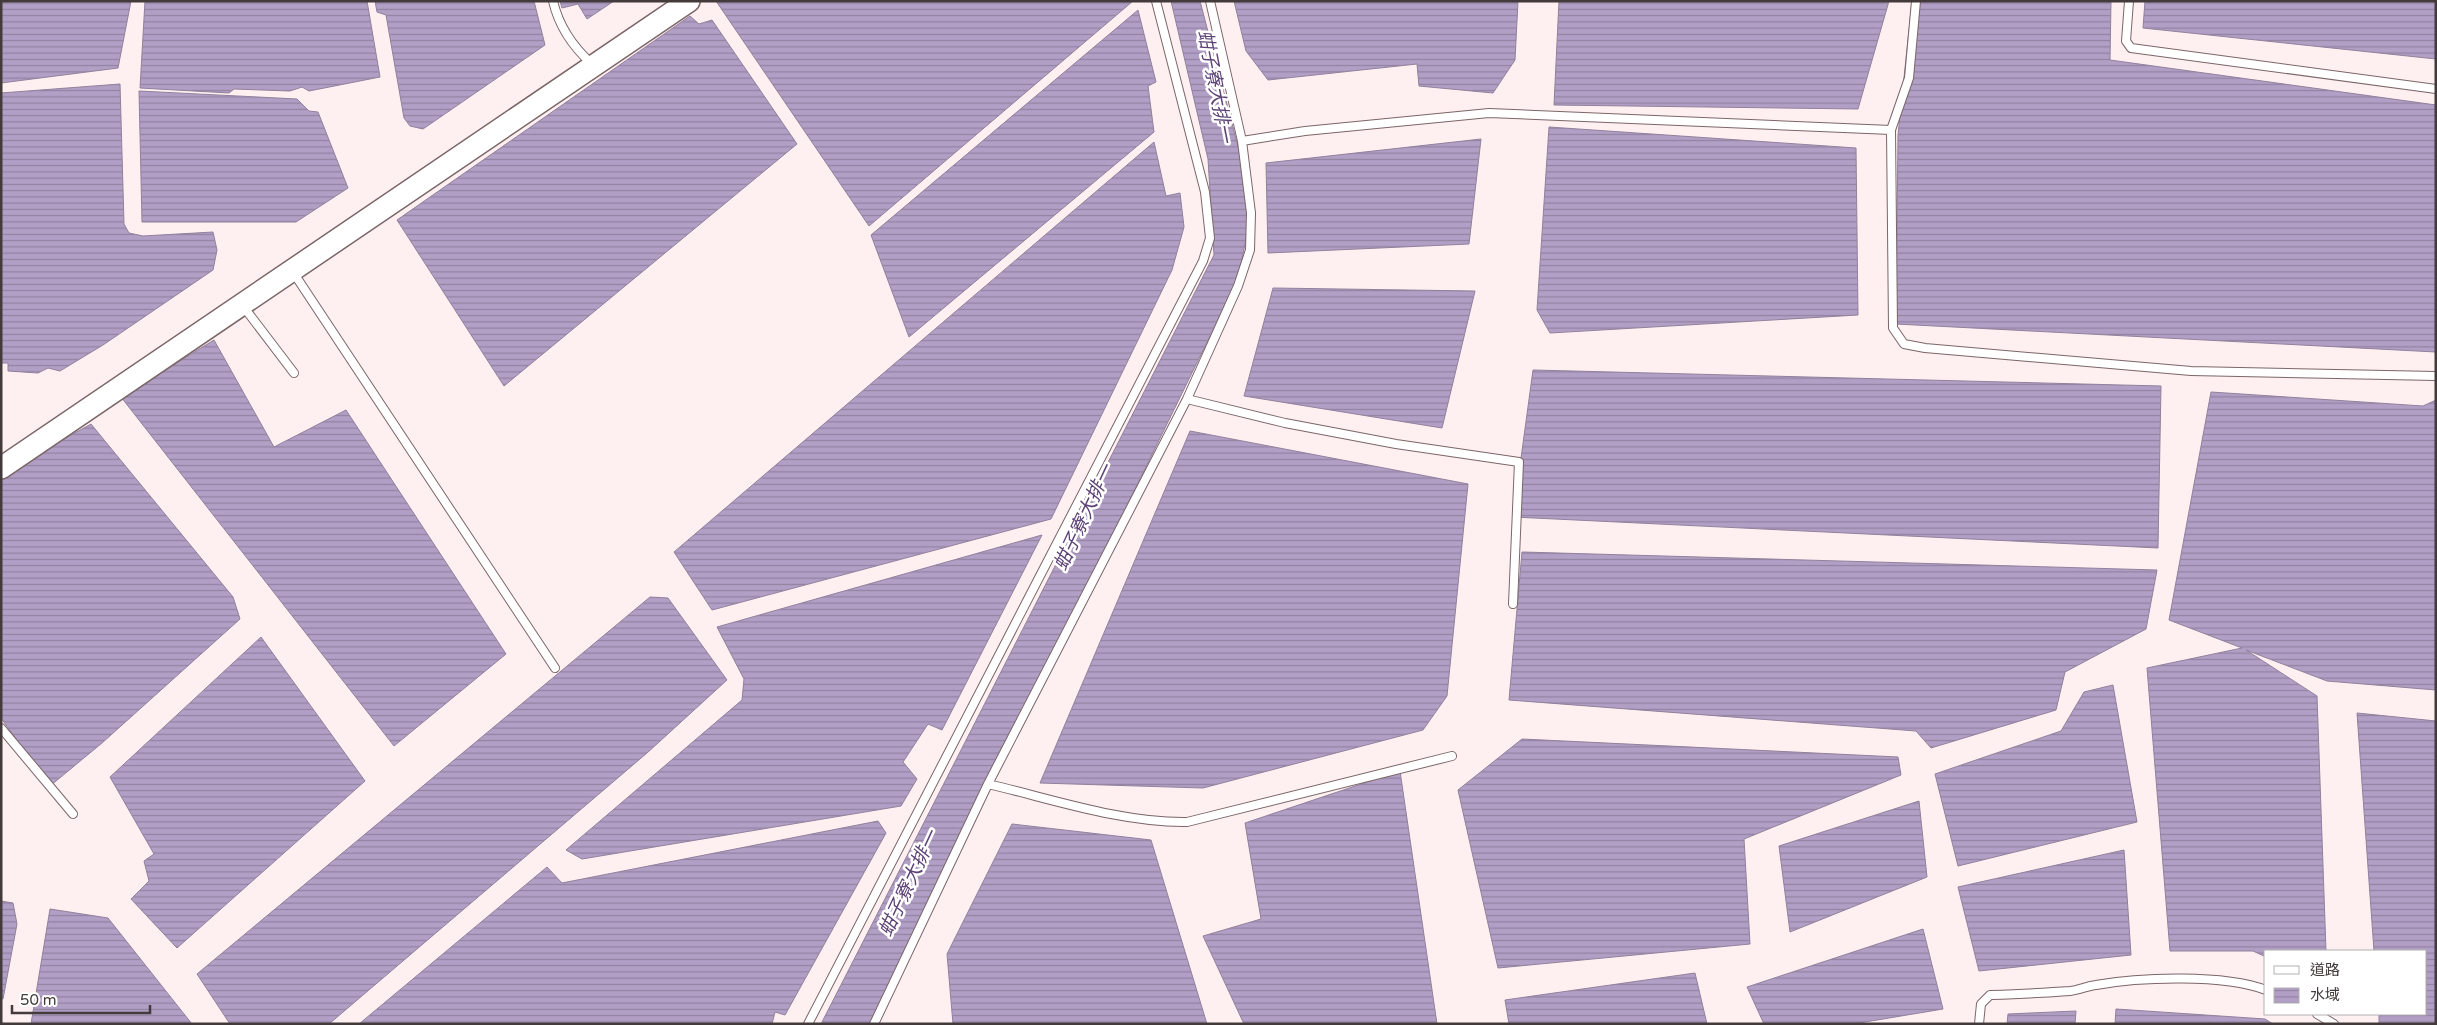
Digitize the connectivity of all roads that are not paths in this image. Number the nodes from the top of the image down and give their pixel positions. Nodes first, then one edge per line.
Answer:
1 (553, 1) edge
2 (688, 1) edge
3 (1156, 1) edge
4 (1210, 1) edge
5 (1916, 1) edge
6 (2129, 1) edge
7 (593, 66) junction
8 (2436, 89) edge
9 (1891, 130) junction
10 (1242, 141) junction
11 (292, 270) junction
12 (242, 304) junction
13 (294, 373) dead end
14 (2436, 376) edge
15 (1187, 399) junction
16 (1, 468) edge
17 (1513, 604) dead end
18 (555, 668) dead end
19 (1, 728) edge
20 (1452, 756) dead end
21 (988, 784) junction
22 (73, 814) dead end
23 (2264, 989) edge
24 (2319, 1015) edge
25 (808, 1024) edge
26 (874, 1024) edge
27 (1979, 1024) edge
28 (2334, 1024) edge

1 - 7 lane
2 - 7 street
3 - 25 lane
4 - 10 lane
5 - 9 lane
6 - 8 lane
7 - 11 street
9 - 10 lane
9 - 14 lane
10 - 15 lane
11 - 12 street
11 - 18 lane
12 - 13 lane
12 - 16 street
15 - 17 lane
15 - 21 lane
19 - 22 lane
20 - 21 lane
21 - 26 lane
23 - 27 lane
24 - 28 lane

